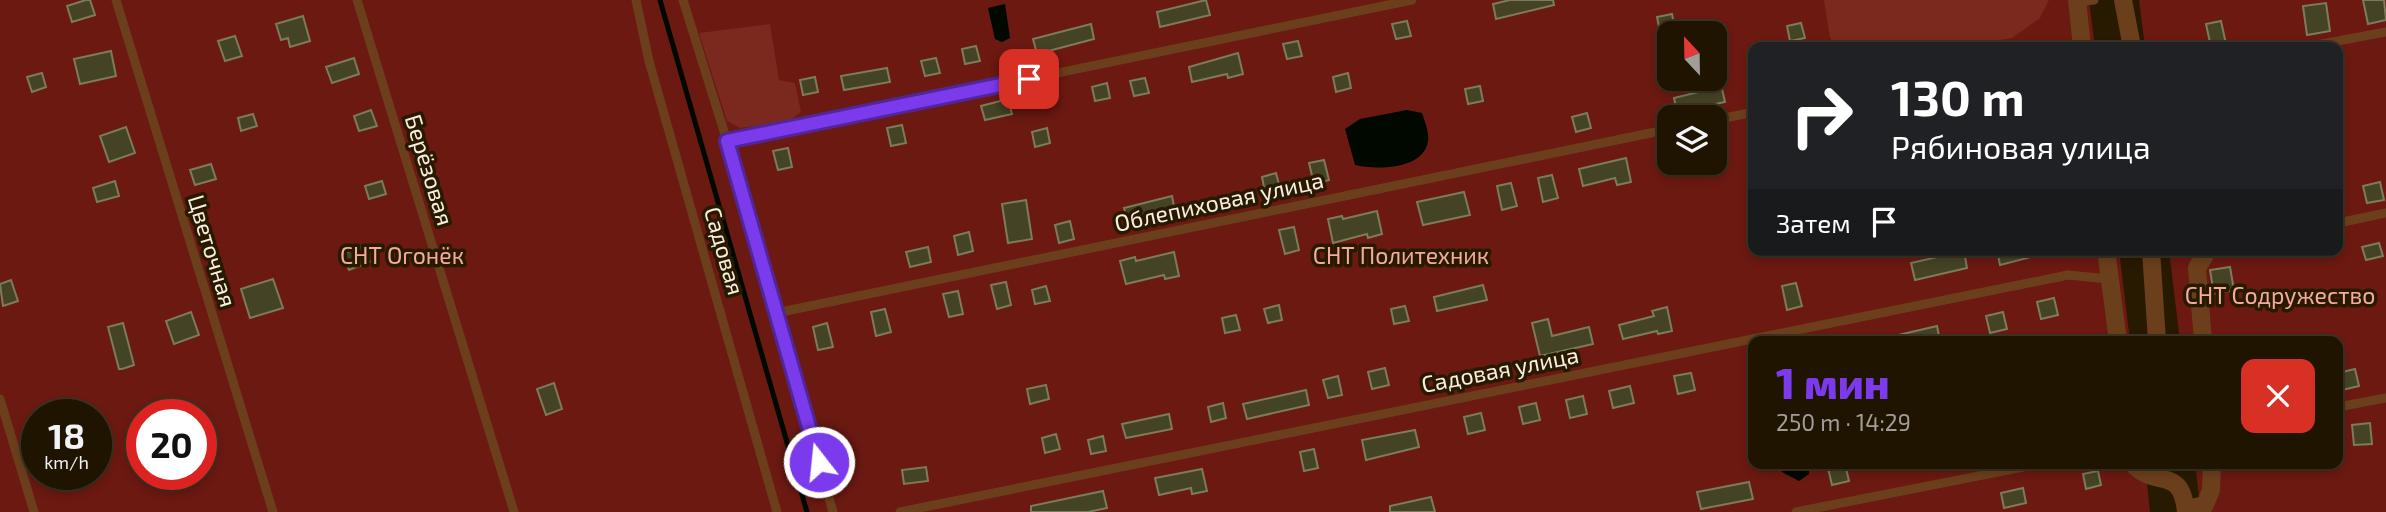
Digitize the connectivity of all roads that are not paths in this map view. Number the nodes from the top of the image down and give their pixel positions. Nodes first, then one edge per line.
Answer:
1 (116, 0) edge
2 (357, 0) edge
3 (636, 0) edge
4 (683, 0) edge
5 (1412, 0) edge
6 (2123, 0) edge
7 (2083, 1) edge
8 (2386, 32) edge
9 (2081, 42) edge
10 (2131, 42) edge
11 (2333, 42) edge
12 (1748, 113) edge
13 (1727, 118) edge
14 (1657, 132) edge
15 (727, 141) junction
16 (2386, 213) edge
17 (2343, 222) edge
18 (2107, 256) edge
19 (2151, 256) edge
20 (2207, 256) edge
21 (2109, 279) junction
22 (776, 313) junction
23 (1767, 336) edge
24 (2117, 336) edge
25 (2157, 336) edge
26 (2203, 336) edge
27 (1748, 340) edge
28 (2386, 398) edge
29 (0, 399) edge
30 (2343, 406) edge
31 (2014, 469) edge
32 (2138, 469) edge
33 (2212, 469) edge
34 (2166, 471) edge
35 (2208, 509) edge
36 (2186, 511) edge
37 (34, 512) edge
38 (273, 512) edge
39 (514, 512) edge
40 (778, 512) edge
41 (833, 512) edge
42 (900, 512) edge
43 (1796, 512) edge

1 - 38 lane, Цветочная
2 - 39 lane, Берёзовая
3 - 40 lane, Садовая
4 - 15 lane
5 - 15 lane
6 - 10 street
7 - 9 street
8 - 11 lane
12 - 13 lane
14 - 22 lane, Облепиховая улица
15 - 22 lane
16 - 17 lane
18 - 21 street
19 - 25 street
20 - 26 street
21 - 23 lane, Садовая улица
21 - 24 street
22 - 41 lane
27 - 42 lane, Садовая улица
28 - 30 lane
29 - 37 lane
31 - 43 lane
32 - 34 street
33 - 35 street
34 - 36 street
35 - 36 street

